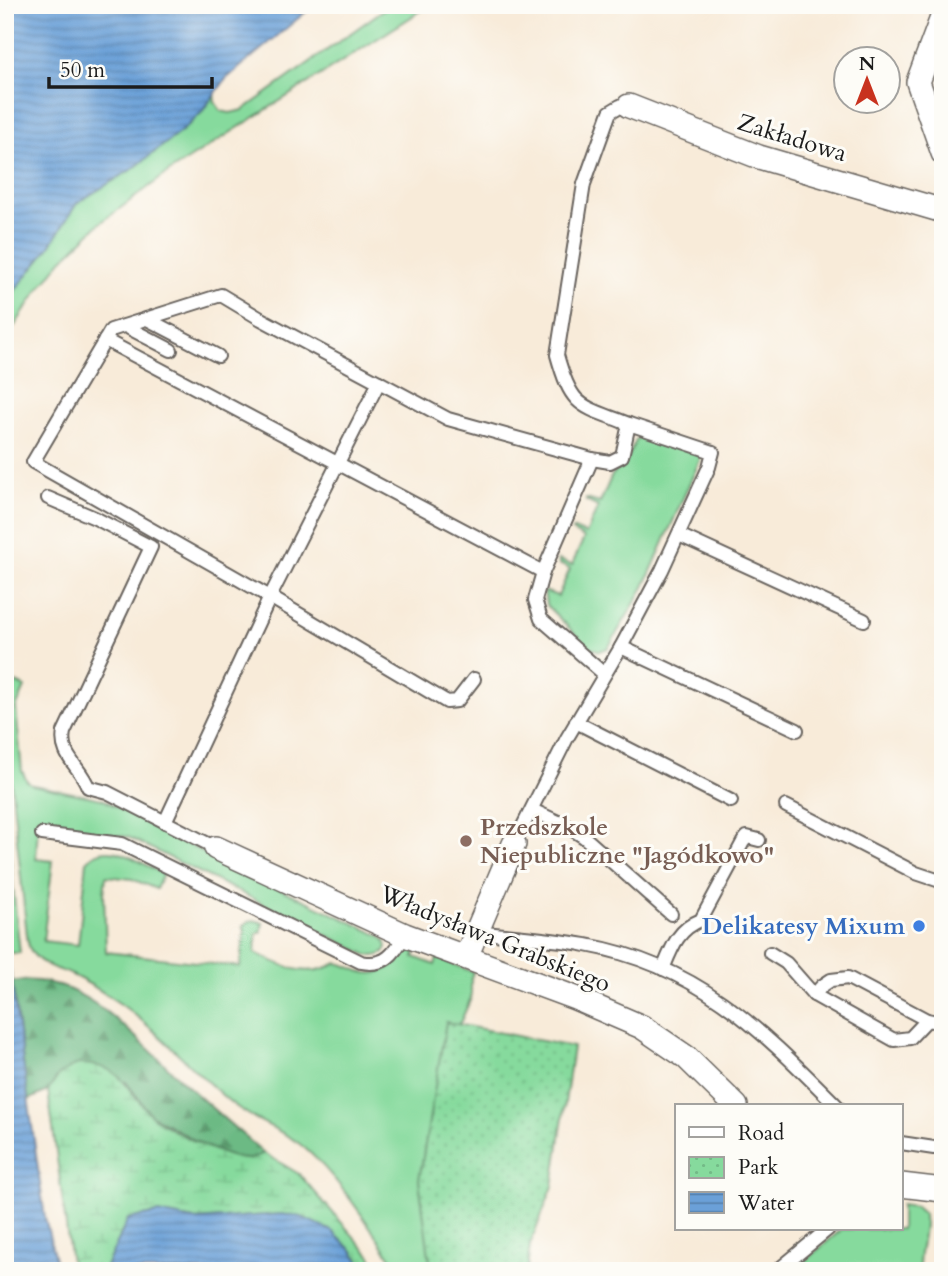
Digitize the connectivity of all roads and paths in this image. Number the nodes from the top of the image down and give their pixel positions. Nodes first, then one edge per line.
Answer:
1 (943, 15) edge
2 (629, 106) joint
3 (943, 153) edge
4 (943, 211) edge
5 (147, 319) junction
6 (125, 326) junction
7 (105, 340) junction
8 (172, 350) dead end
9 (218, 356) dead end
10 (379, 382) junction
11 (629, 424) junction
12 (592, 459) junction
13 (336, 464) junction
14 (48, 498) dead end
15 (679, 535) junction
16 (543, 572) junction
17 (270, 597) junction
18 (864, 620) dead end
19 (621, 647) junction
20 (604, 674) junction
21 (474, 679) dead end
22 (576, 722) junction
23 (797, 730) dead end
24 (730, 801) dead end
25 (786, 806) dead end
26 (532, 810) junction
27 (165, 821) junction
28 (42, 834) dead end
29 (759, 840) dead end
30 (514, 844) joint
31 (216, 848) joint
32 (943, 882) edge
33 (671, 914) dead end
34 (475, 932) junction
35 (405, 935) junction
36 (770, 953) dead end
37 (466, 957) junction
38 (663, 968) junction
39 (814, 995) junction
40 (927, 1020) junction
41 (943, 1023) edge
42 (734, 1104) edge
43 (835, 1104) edge
44 (902, 1143) edge
45 (934, 1148) dead end
46 (902, 1185) edge
47 (943, 1190) edge
48 (827, 1230) edge
49 (777, 1271) edge

1 - 3 street
2 - 4 street, Zakładowa
2 - 11 lane
5 - 6 lane
5 - 9 lane
5 - 10 lane
6 - 7 lane
6 - 8 lane
7 - 13 lane
7 - 17 lane
10 - 12 lane
10 - 13 lane
11 - 12 lane
11 - 15 lane
12 - 16 lane
13 - 16 lane
13 - 17 lane
14 - 27 lane
15 - 18 lane
15 - 19 lane
16 - 20 lane
17 - 21 lane
17 - 27 lane
19 - 20 lane
19 - 23 lane
20 - 22 lane
22 - 24 lane
22 - 26 lane
25 - 32 lane
26 - 30 lane
26 - 33 lane
27 - 31 lane
28 - 35 lane
29 - 38 lane
30 - 34 street
31 - 35 street, Władysława Grabskiego
34 - 37 street
34 - 38 lane
35 - 37 street, Władysława Grabskiego
36 - 39 lane
37 - 42 street, Władysława Grabskiego
38 - 43 lane
39 - 40 lane
39 - 40 lane
40 - 41 lane
44 - 45 lane
46 - 47 street
48 - 49 lane

